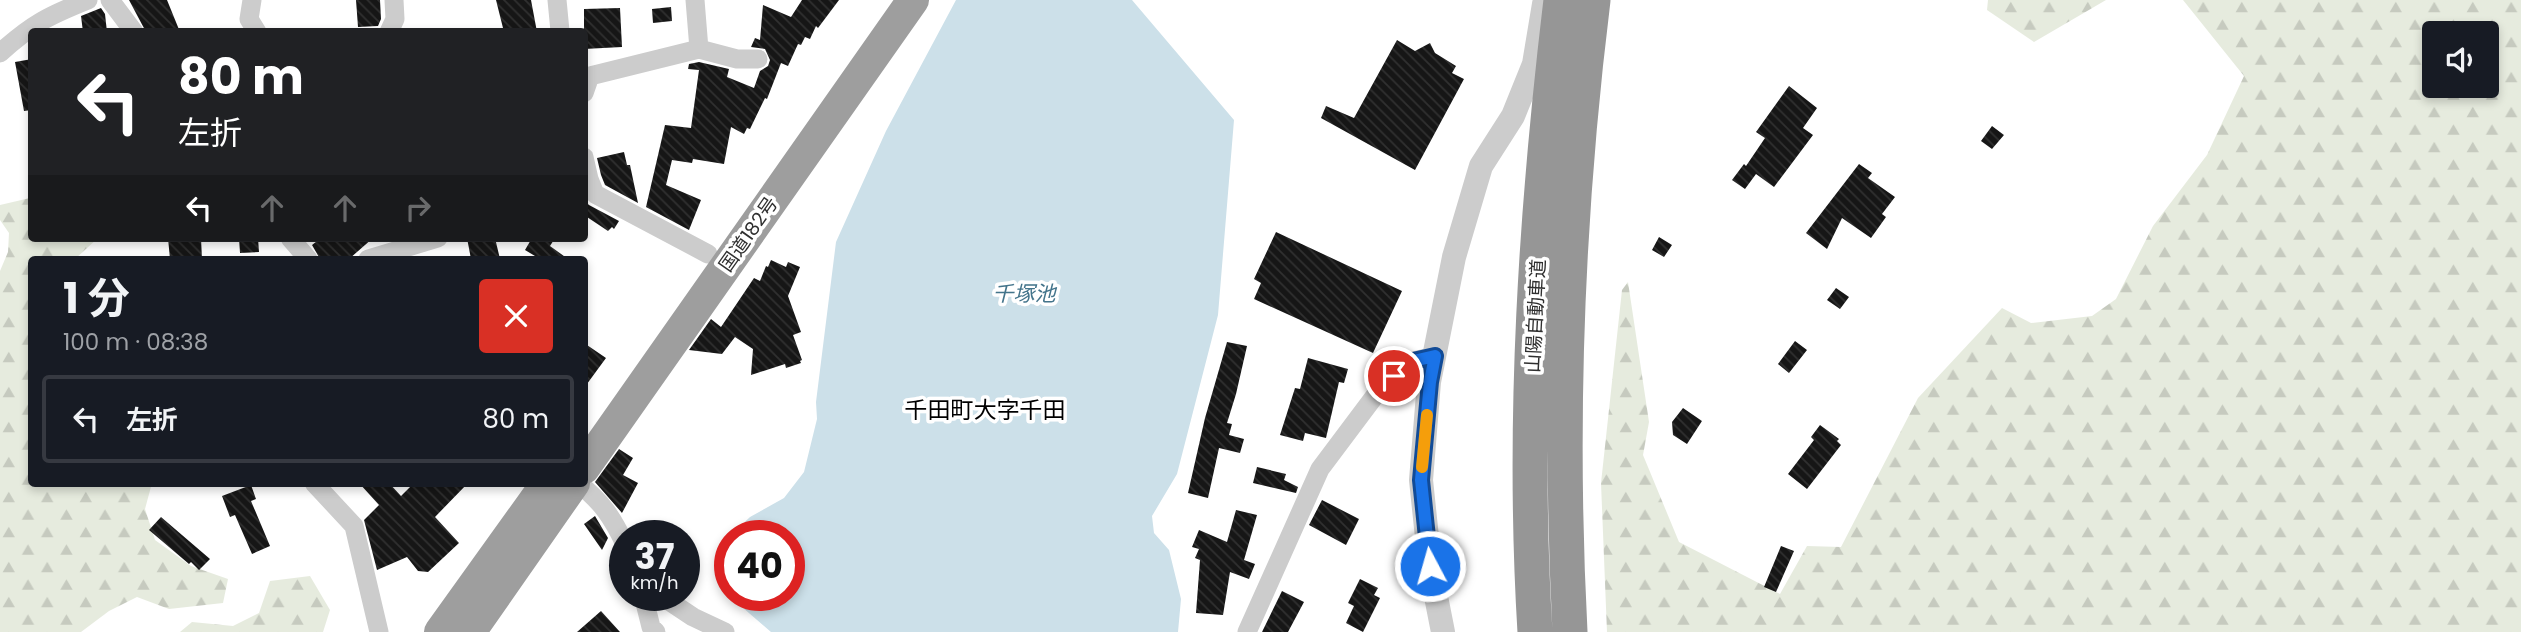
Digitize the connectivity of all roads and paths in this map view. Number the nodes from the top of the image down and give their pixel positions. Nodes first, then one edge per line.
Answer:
1 (88, 0) edge
2 (110, 0) edge
3 (253, 0) edge
4 (394, 0) edge
5 (557, 0) edge
6 (695, 0) edge
7 (886, 0) edge
8 (913, 0) edge
9 (1545, 0) edge
10 (1561, 0) edge
11 (1593, 0) edge
12 (28, 28) edge
13 (29, 28) edge
14 (131, 28) edge
15 (255, 28) edge
16 (391, 28) edge
17 (560, 28) edge
18 (699, 49) junction
19 (0, 53) edge
20 (758, 59) dead end
21 (588, 82) edge
22 (1560, 165) junction
23 (588, 175) edge
24 (590, 195) edge
25 (294, 242) edge
26 (425, 242) edge
27 (708, 254) junction
28 (306, 256) edge
29 (378, 256) edge
30 (1435, 356) junction
31 (588, 424) edge
32 (588, 462) edge
33 (318, 487) edge
34 (544, 487) edge
35 (573, 487) edge
36 (582, 487) edge
37 (611, 520) edge
38 (647, 611) edge
39 (684, 611) edge
40 (379, 632) edge
41 (440, 632) edge
42 (470, 632) edge
43 (656, 632) edge
44 (725, 632) edge
45 (1247, 632) edge
46 (1443, 632) edge
47 (1535, 632) edge
48 (1570, 632) edge

1 - 13 street
2 - 14 street
3 - 15 street
4 - 16 street
5 - 17 street
6 - 18 street
7 - 27 highway, 国道182号
8 - 32 highway, 国道182号
9 - 30 street
10 - 22 highway, 山陽自動車道
11 - 22 highway, 山陽自動車道
12 - 19 street
18 - 20 street
18 - 21 street
22 - 47 highway, 山陽自動車道
22 - 48 highway, 山陽自動車道
23 - 24 street
24 - 27 street
25 - 28 street
26 - 29 street
27 - 31 highway, 国道182号
30 - 45 street
30 - 46 street
33 - 40 street
34 - 41 highway
35 - 42 highway
36 - 37 street
38 - 43 street
39 - 44 street

